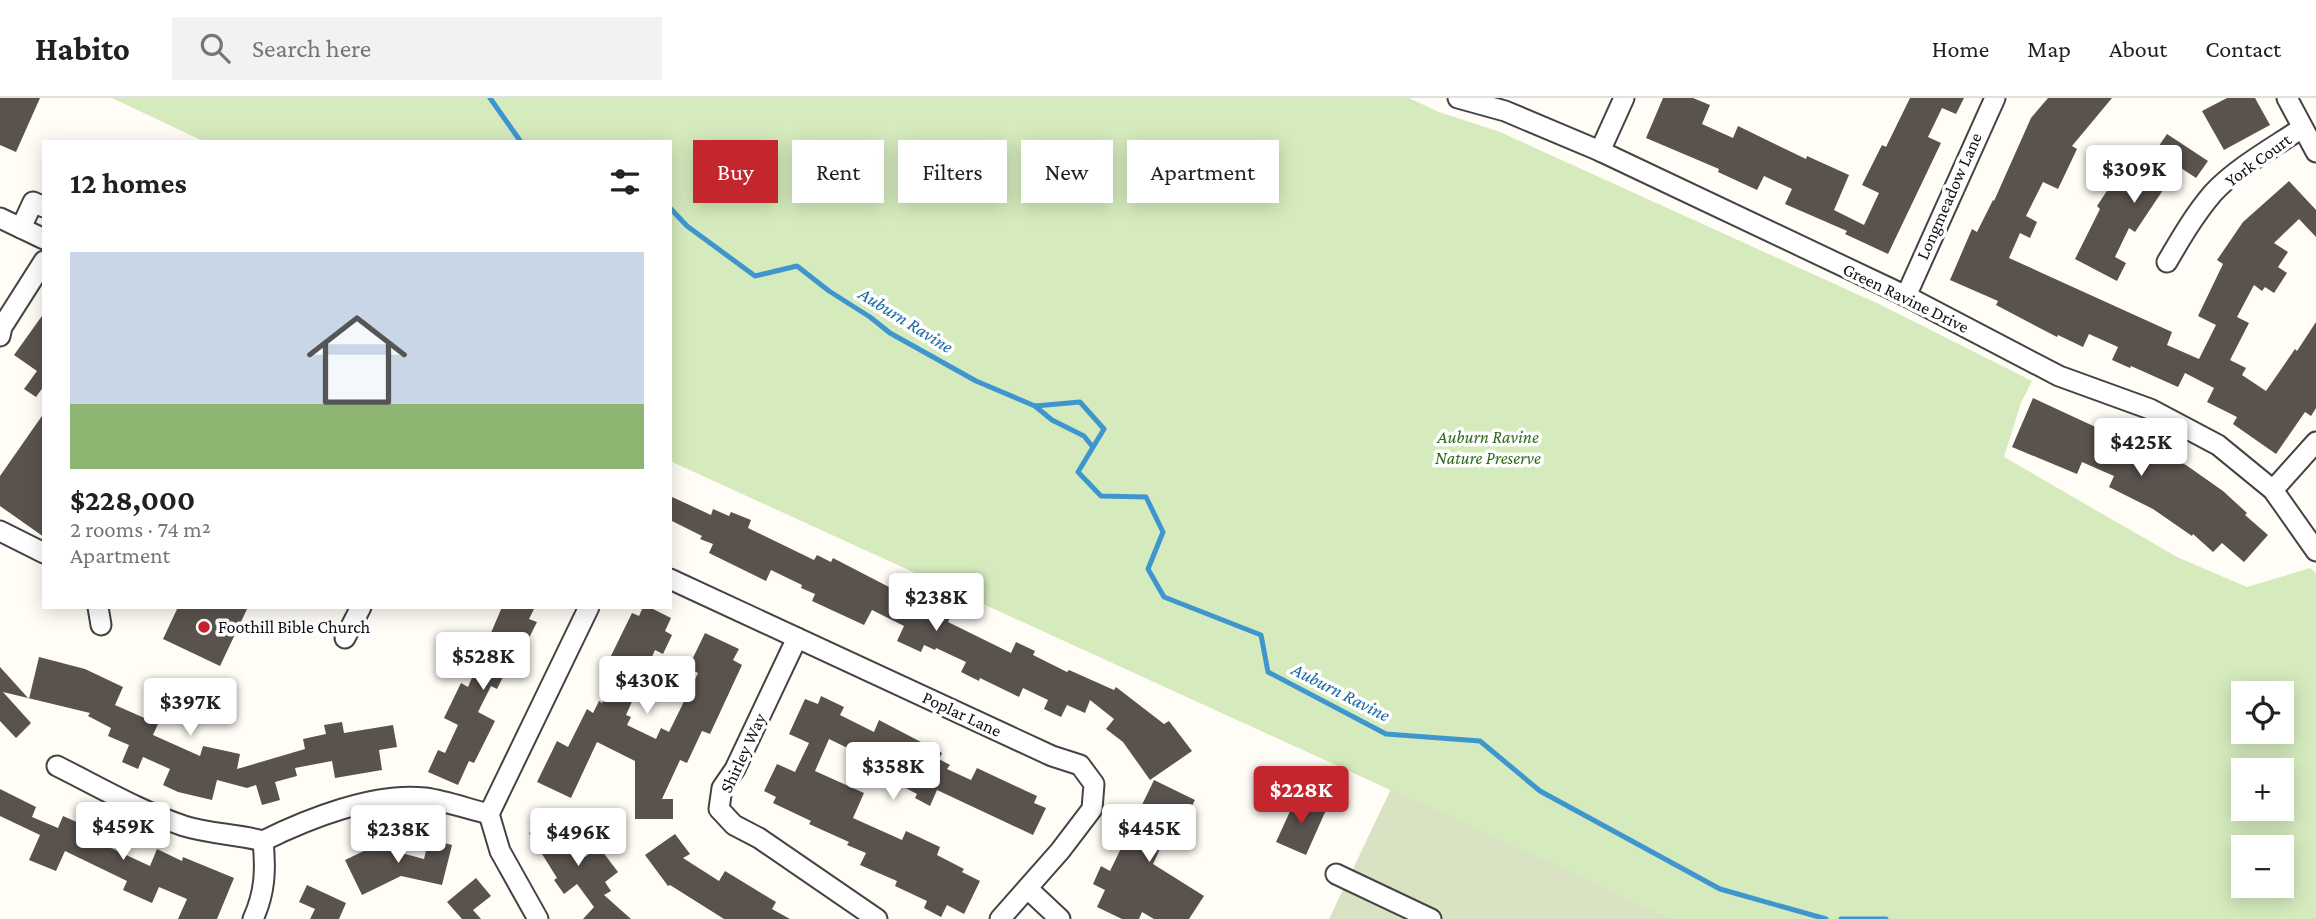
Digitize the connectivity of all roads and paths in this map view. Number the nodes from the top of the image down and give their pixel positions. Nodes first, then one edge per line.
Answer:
1 (1458, 98) edge
2 (1624, 98) edge
3 (1995, 98) edge
4 (2287, 98) edge
5 (2302, 128) junction
6 (1600, 151) junction
7 (2316, 152) edge
8 (42, 206) edge
9 (0, 218) edge
10 (21, 228) junction
11 (42, 238) edge
12 (2167, 262) dead end
13 (42, 264) edge
14 (1906, 296) junction
15 (0, 336) edge
16 (2316, 442) edge
17 (2273, 490) junction
18 (0, 531) edge
19 (2316, 551) edge
20 (42, 552) edge
21 (672, 580) edge
22 (360, 609) edge
23 (588, 609) edge
24 (345, 638) dead end
25 (797, 638) junction
26 (57, 766) dead end
27 (489, 814) junction
28 (263, 841) junction
29 (1336, 874) dead end
30 (1028, 889) junction
31 (253, 919) edge
32 (538, 919) edge
33 (877, 919) edge
34 (1000, 919) edge
35 (1060, 919) edge
36 (1431, 919) edge

1 - 6 street, Green Ravine Drive
2 - 6 street
3 - 14 street, Longmeadow Lane
4 - 5 street
5 - 7 street
5 - 12 street, York Court
6 - 14 street, Green Ravine Drive
8 - 10 street
9 - 10 street
10 - 11 street
13 - 15 street
14 - 17 street, Green Ravine Drive
16 - 17 street
17 - 19 street, Green Ravine Drive
18 - 20 street
21 - 25 street, Poplar Lane
22 - 24 street
23 - 27 street
25 - 30 street, Poplar Lane
25 - 33 street, Shirley Way
26 - 28 street
27 - 28 street
27 - 32 street
28 - 31 street
29 - 36 street
30 - 34 street, Poplar Lane
30 - 35 street

